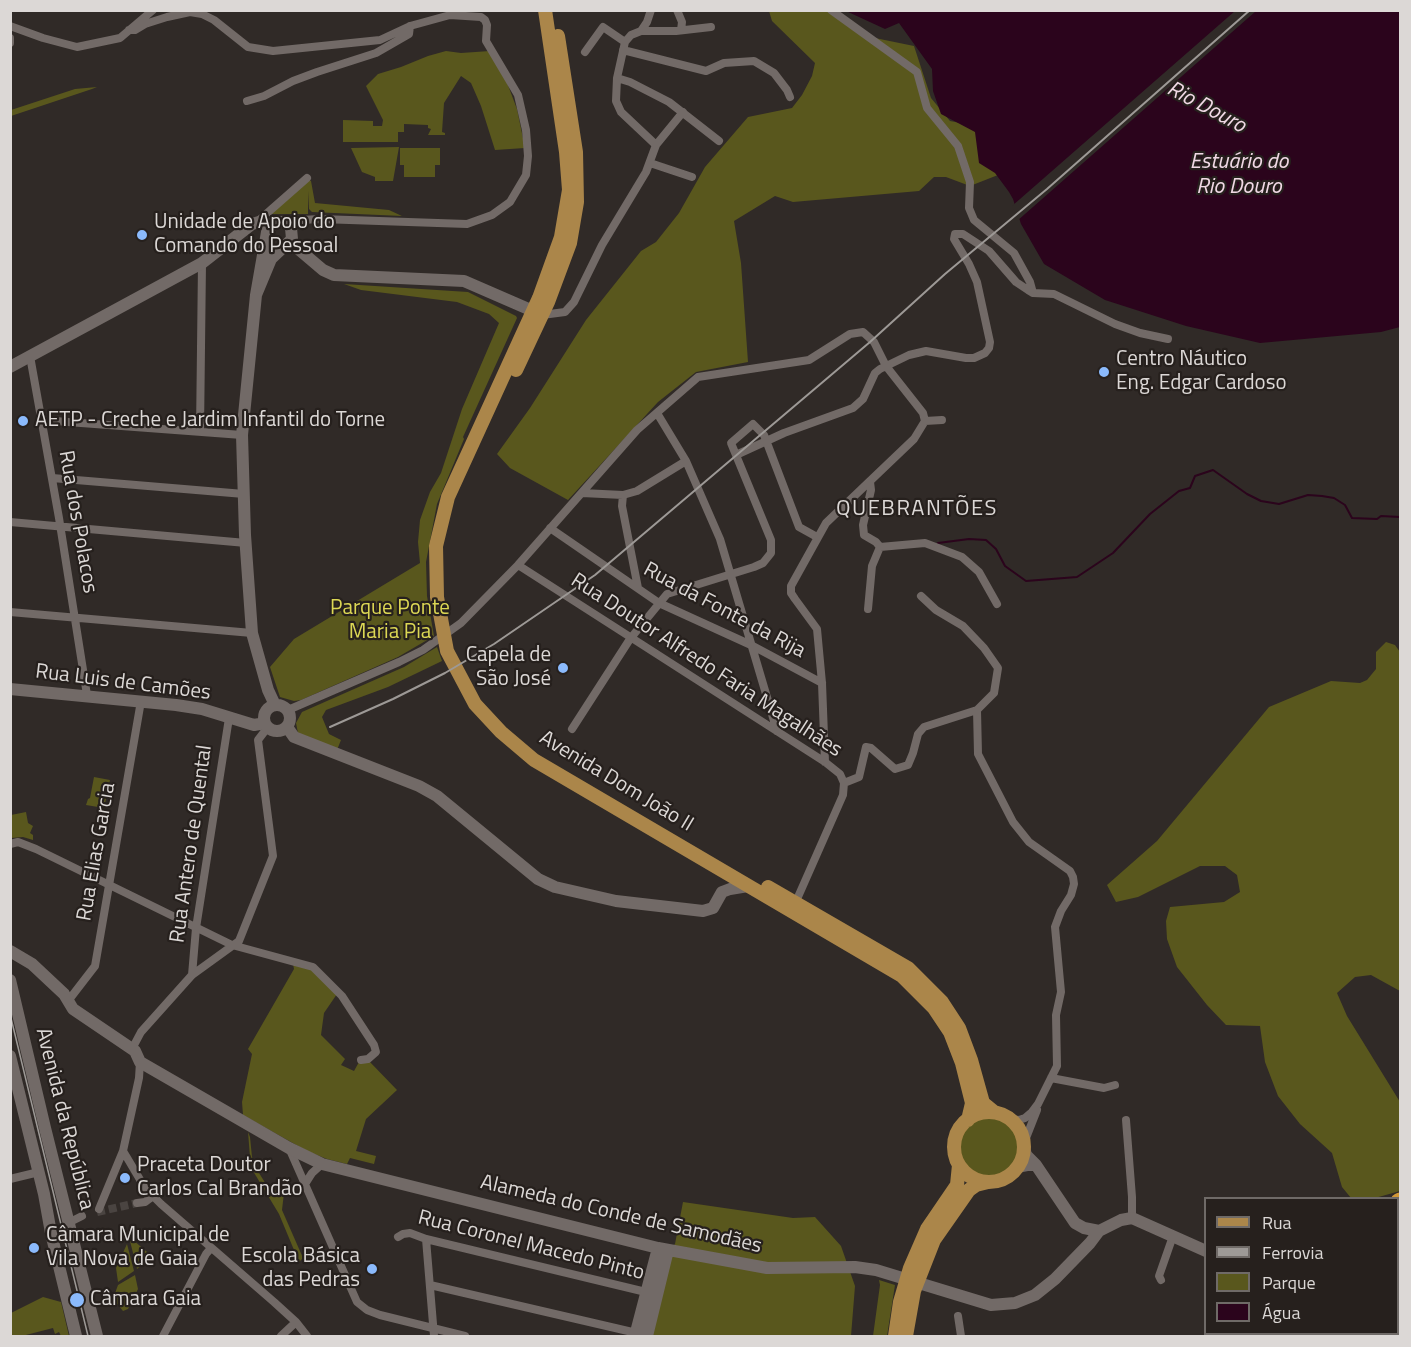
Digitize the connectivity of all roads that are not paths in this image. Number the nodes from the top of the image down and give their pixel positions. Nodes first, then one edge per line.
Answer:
1 (153, 10) edge
2 (545, 10) edge
3 (554, 10) edge
4 (651, 10) edge
5 (676, 10) edge
6 (831, 10) edge
7 (10, 26) edge
8 (410, 26) junction
9 (711, 27) dead end
10 (129, 30) junction
11 (681, 30) junction
12 (641, 31) junction
13 (10, 38) edge
14 (10, 43) edge
15 (624, 46) junction
16 (585, 52) dead end
17 (556, 53) junction
18 (617, 78) junction
19 (790, 97) dead end
20 (247, 101) dead end
21 (683, 112) junction
22 (719, 141) dead end
23 (656, 145) junction
24 (650, 163) junction
25 (693, 177) dead end
26 (307, 178) dead end
27 (256, 222) junction
28 (289, 225) junction
29 (269, 231) junction
30 (287, 244) junction
31 (202, 263) junction
32 (1034, 292) junction
33 (256, 295) junction
34 (538, 313) junction
35 (1168, 339) dead end
36 (30, 356) junction
37 (886, 366) junction
38 (10, 367) edge
39 (657, 413) junction
40 (41, 420) junction
41 (942, 420) dead end
42 (925, 421) junction
43 (200, 432) junction
44 (242, 435) junction
45 (766, 441) junction
46 (736, 455) junction
47 (686, 460) junction
48 (52, 478) junction
49 (870, 482) junction
50 (582, 493) junction
51 (244, 494) junction
52 (623, 495) junction
53 (10, 522) edge
54 (61, 526) junction
55 (550, 528) junction
56 (817, 537) junction
57 (246, 543) junction
58 (880, 547) junction
59 (518, 565) junction
60 (731, 574) junction
61 (638, 588) junction
62 (921, 596) dead end
63 (659, 603) junction
64 (997, 604) dead end
65 (868, 609) dead end
66 (10, 612) edge
67 (75, 617) junction
68 (252, 633) junction
69 (630, 639) junction
70 (751, 645) junction
71 (822, 683) junction
72 (10, 688) edge
73 (87, 695) junction
74 (141, 701) junction
75 (479, 701) junction
76 (275, 705) junction
77 (288, 710) junction
78 (977, 710) junction
79 (229, 718) junction
80 (267, 725) junction
81 (287, 727) junction
82 (572, 729) dead end
83 (777, 731) junction
84 (825, 762) junction
85 (844, 783) junction
86 (10, 844) edge
87 (720, 870) junction
88 (109, 886) junction
89 (748, 886) junction
90 (722, 892) junction
91 (793, 907) junction
92 (196, 928) junction
93 (232, 945) junction
94 (10, 951) edge
95 (192, 975) junction
96 (10, 980) edge
97 (68, 1001) junction
98 (132, 1049) junction
99 (10, 1056) edge
100 (361, 1060) dead end
101 (140, 1062) junction
102 (1051, 1078) junction
103 (1115, 1085) dead end
104 (15, 1092) edge
105 (1038, 1104) junction
106 (994, 1112) junction
107 (1010, 1119) junction
108 (968, 1120) junction
109 (1126, 1120) dead end
110 (1024, 1145) junction
111 (289, 1149) junction
112 (123, 1151) junction
113 (322, 1164) junction
114 (959, 1165) junction
115 (1036, 1165) junction
116 (1017, 1167) junction
117 (39, 1172) junction
118 (10, 1179) edge
119 (988, 1182) junction
120 (306, 1184) junction
121 (153, 1196) junction
122 (137, 1203) tunnel mouth
123 (99, 1209) dead end
124 (82, 1216) dead end
125 (1132, 1218) junction
126 (69, 1222) junction
127 (1099, 1231) junction
128 (51, 1233) junction
129 (1173, 1236) junction
130 (398, 1237) dead end
131 (426, 1239) junction
132 (211, 1248) junction
133 (663, 1249) junction
134 (1204, 1250) edge
135 (1161, 1280) dead end
136 (430, 1286) junction
137 (652, 1294) junction
138 (958, 1316) dead end
139 (296, 1322) junction
140 (434, 1333) edge
141 (76, 1336) edge
142 (97, 1336) edge
143 (163, 1336) edge
144 (281, 1336) edge
145 (307, 1336) edge
146 (465, 1336) edge
147 (641, 1336) edge
148 (895, 1336) edge
149 (906, 1336) edge
150 (961, 1336) edge

1 - 10 street
2 - 17 main road
3 - 17 main road
4 - 12 street
5 - 11 street
6 - 32 street
7 - 10 street
8 - 10 street
8 - 20 street
8 - 28 street
9 - 11 street
11 - 12 street
12 - 15 street
13 - 14 street
15 - 16 street
15 - 18 street
15 - 19 street
17 - 34 main road, Avenida Dom João II
18 - 21 street
18 - 23 street
21 - 22 street
21 - 23 street
23 - 24 street
24 - 25 street
24 - 34 street
26 - 27 street
27 - 29 street
27 - 31 street
28 - 29 street
28 - 30 street
29 - 30 street
29 - 33 street
30 - 33 street
30 - 34 street
31 - 36 street
31 - 43 street
32 - 35 street
32 - 37 street
33 - 44 street
34 - 75 main road, Avenida Dom João II
36 - 38 street
36 - 40 street, Rua dos Polacos
37 - 39 street
37 - 42 street
37 - 45 street
39 - 47 street
39 - 50 street
40 - 43 street
40 - 48 street, Rua dos Polacos
41 - 42 street
42 - 49 street
43 - 44 street
44 - 51 street
45 - 46 street
45 - 46 street
45 - 56 street
46 - 60 street
47 - 52 street
47 - 60 street
48 - 51 street
48 - 54 street, Rua dos Polacos
49 - 56 street
49 - 58 street
50 - 52 street
50 - 55 street
51 - 57 street
52 - 61 street
53 - 54 street
54 - 57 street
54 - 67 street, Rua dos Polacos
55 - 59 street
55 - 61 street, Rua da Fonte da Rija
56 - 71 street
57 - 68 street
58 - 64 street
58 - 65 street
59 - 69 street, Rua Doutor Alfredo Faria Magalhães
59 - 77 street
60 - 63 street
60 - 70 street
61 - 63 street, Rua da Fonte da Rija
62 - 78 street
63 - 69 street
63 - 70 street, Rua da Fonte da Rija
66 - 67 street
67 - 68 street
67 - 73 street, Rua dos Polacos
68 - 76 street
69 - 82 street
69 - 83 street, Rua Doutor Alfredo Faria Magalhães
70 - 71 street, Rua da Fonte da Rija
70 - 83 street
71 - 84 street
72 - 73 street, Rua Luis de Camões
73 - 74 street, Rua Luis de Camões
74 - 79 street, Rua Luis de Camões
74 - 88 street, Rua Elias Garcia
75 - 87 main road, Avenida Dom João II
75 - 91 main road, Avenida Dom João II
76 - 77 street
76 - 80 street
77 - 81 street
78 - 85 street
78 - 102 street
79 - 80 street, Rua Luis de Camões
79 - 92 street, Rua Antero de Quental
80 - 81 street
80 - 93 street
81 - 90 street
83 - 84 street, Rua Doutor Alfredo Faria Magalhães
84 - 85 street, Rua Doutor Alfredo Faria Magalhães
85 - 91 street, Rua Doutor Alfredo Faria Magalhães
86 - 88 street
87 - 89 main road, Avenida Dom João II
87 - 90 street
88 - 92 street
88 - 97 street, Rua Elias Garcia
89 - 90 street
89 - 91 main road, Avenida Dom João II
91 - 106 main road, Avenida Dom João II
91 - 108 main road, Avenida Dom João II
92 - 93 street
92 - 95 street, Rua Antero de Quental
93 - 95 street
93 - 100 street
94 - 97 street
95 - 98 street
96 - 126 street, Avenida da República
97 - 98 street
98 - 101 street
99 - 104 street, Avenida da República
101 - 111 street, Alameda do Conde de Samodães
101 - 112 street
102 - 103 street
102 - 105 street
104 - 117 street, Avenida da República
105 - 107 street
105 - 110 street
106 - 107 main road
106 - 108 main road
107 - 110 main road
108 - 114 main road
109 - 125 street
110 - 115 street
110 - 116 main road
111 - 113 street, Alameda do Conde de Samodães
111 - 120 street
112 - 121 street
112 - 123 street
113 - 120 street
113 - 133 street, Alameda do Conde de Samodães
114 - 119 main road
114 - 148 main road
115 - 116 street
115 - 127 street
116 - 119 main road
117 - 118 street
117 - 128 street, Avenida da República
119 - 149 main road
120 - 140 street
121 - 122 street
121 - 132 street
124 - 126 street
125 - 127 street
125 - 129 street
126 - 128 street
126 - 142 street, Avenida da República
127 - 133 street, Alameda do Conde de Samodães
128 - 141 street, Avenida da República
129 - 134 street
129 - 135 street
130 - 131 street, Rua Coronel Macedo Pinto
131 - 136 street
131 - 137 street, Rua Coronel Macedo Pinto
132 - 139 street
132 - 143 street
133 - 137 street
136 - 140 street
136 - 147 street
137 - 147 street
138 - 150 street
139 - 144 street
139 - 145 street
140 - 146 street

